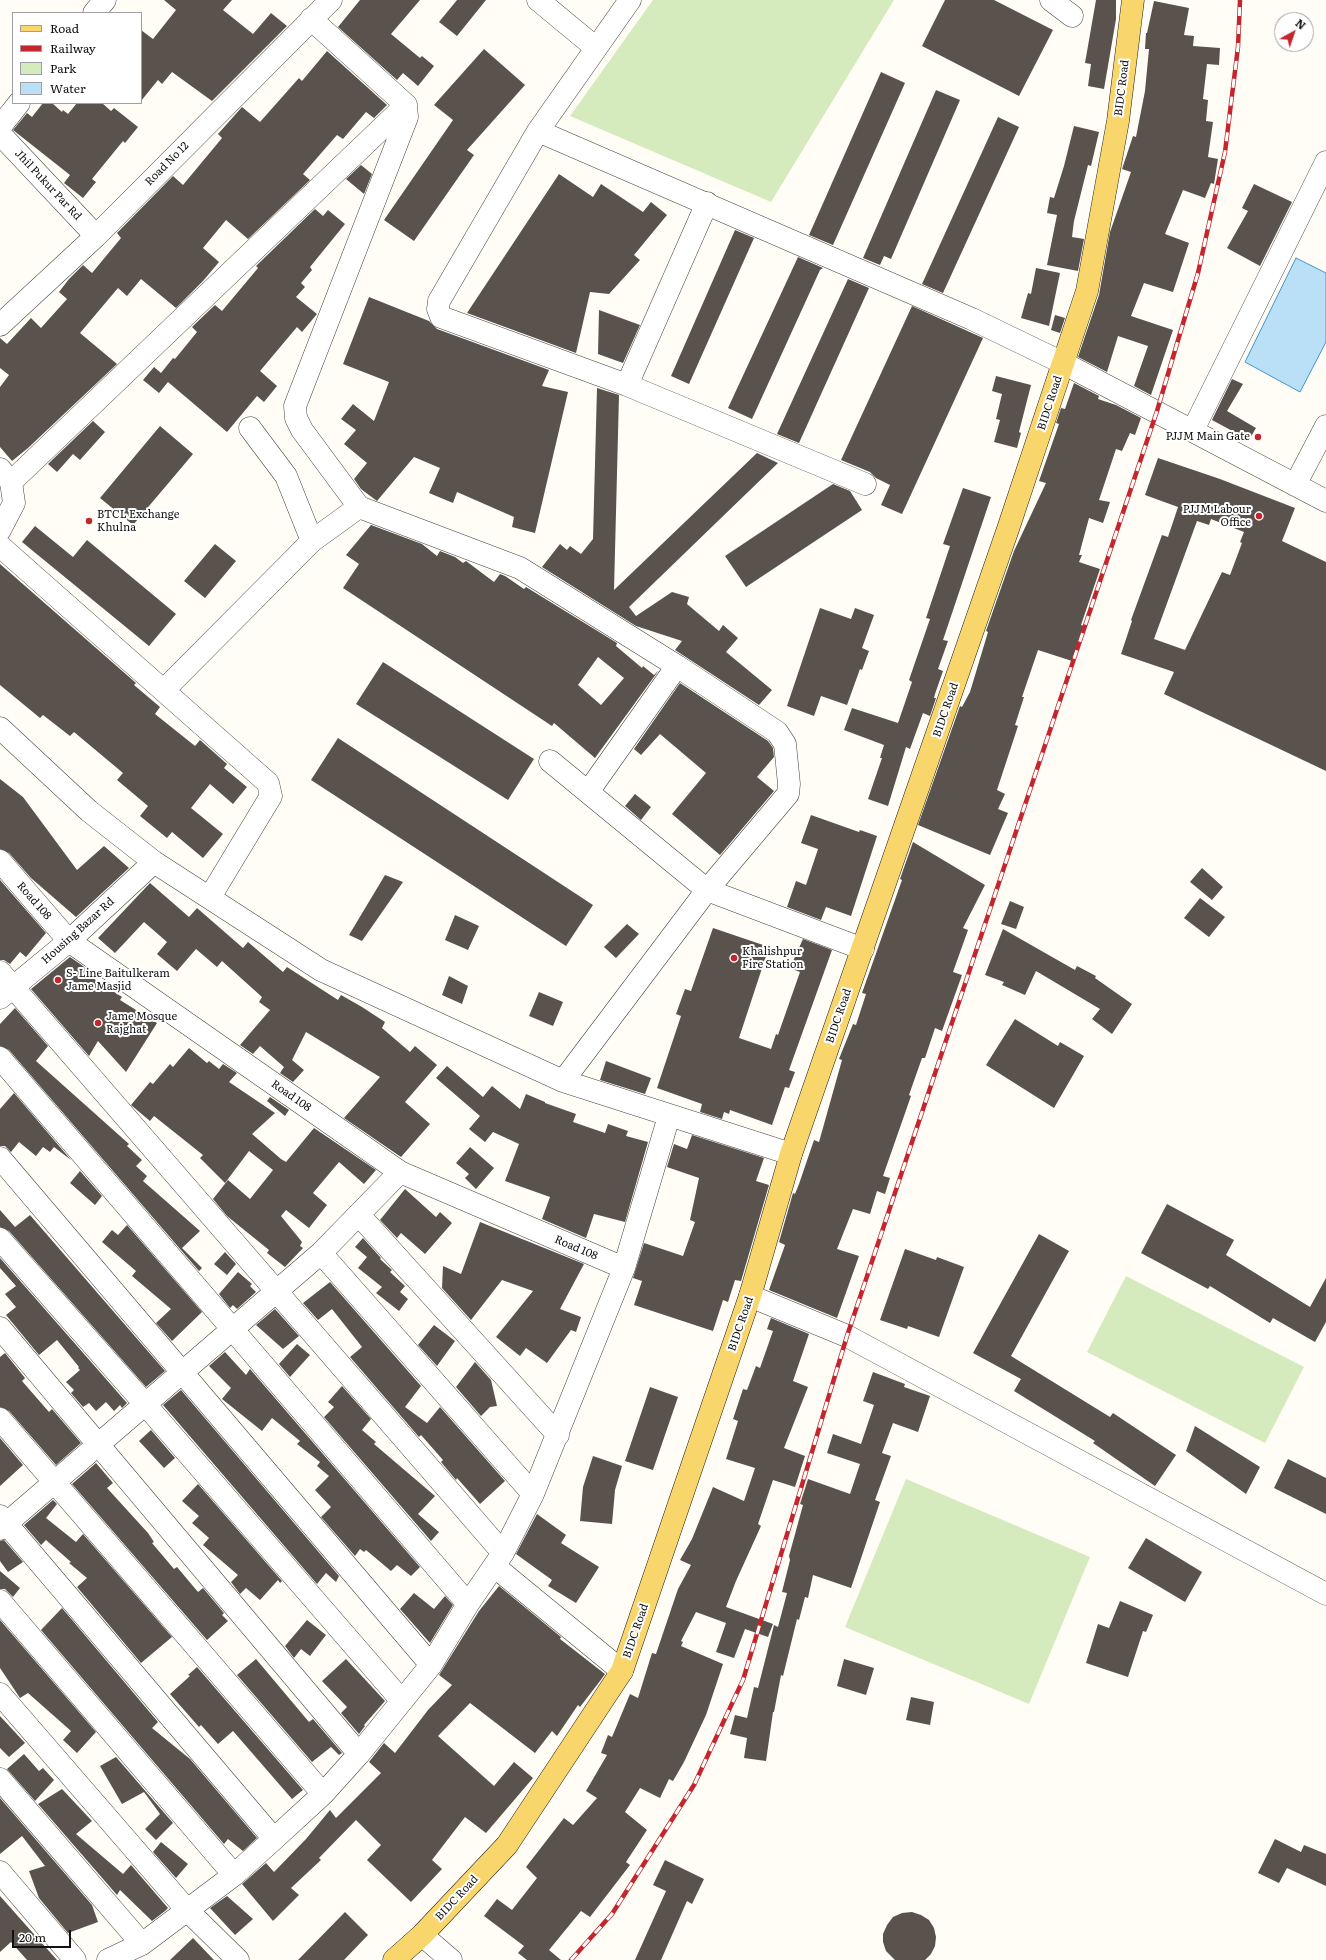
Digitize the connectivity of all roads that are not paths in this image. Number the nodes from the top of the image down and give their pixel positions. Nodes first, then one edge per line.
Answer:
1 (331, 0) edge
2 (538, 0) edge
3 (630, 0) edge
4 (1051, 0) edge
5 (1133, 0) edge
6 (1072, 16) dead end
7 (312, 19) junction
8 (596, 48) junction
9 (19, 104) edge
10 (406, 105) junction
11 (0, 127) edge
12 (538, 131) junction
13 (0, 134) edge
14 (1326, 162) edge
15 (707, 203) junction
16 (96, 236) junction
17 (0, 325) edge
18 (1063, 363) junction
19 (627, 385) junction
20 (1326, 426) edge
21 (250, 428) dead end
22 (1193, 430) junction
23 (6, 476) edge
24 (865, 484) dead end
25 (1295, 485) junction
26 (1326, 501) edge
27 (359, 507) junction
28 (0, 530) edge
29 (312, 541) junction
30 (0, 546) edge
31 (677, 666) junction
32 (164, 690) junction
33 (0, 728) edge
34 (550, 761) dead end
35 (588, 792) junction
36 (0, 861) edge
37 (154, 862) junction
38 (707, 890) junction
39 (210, 897) junction
40 (69, 941) junction
41 (862, 949) junction
42 (4, 986) edge
43 (0, 1058) edge
44 (563, 1081) junction
45 (669, 1116) junction
46 (791, 1154) junction
47 (0, 1158) edge
48 (400, 1172) junction
49 (360, 1215) junction
50 (0, 1239) edge
51 (321, 1253) junction
52 (624, 1268) junction
53 (277, 1291) junction
54 (750, 1296) junction
55 (0, 1328) edge
56 (233, 1329) junction
57 (183, 1372) junction
58 (145, 1404) junction
59 (0, 1419) edge
60 (558, 1435) junction
61 (99, 1444) junction
62 (54, 1482) junction
63 (533, 1494) junction
64 (2, 1523) edge
65 (498, 1559) junction
66 (1326, 1594) edge
67 (0, 1602) edge
68 (468, 1604) junction
69 (431, 1666) junction
70 (622, 1671) junction
71 (0, 1694) edge
72 (402, 1701) junction
73 (359, 1754) junction
74 (0, 1779) edge
75 (323, 1794) junction
76 (274, 1839) junction
77 (0, 1872) edge
78 (234, 1875) junction
79 (187, 1910) junction
80 (422, 1936) junction
81 (142, 1944) junction
82 (75, 1960) edge
83 (108, 1960) edge
84 (238, 1960) edge
85 (394, 1960) edge
86 (451, 1960) edge

1 - 7 street, Road No 12
2 - 8 street
3 - 8 street
4 - 6 street
5 - 18 main road, BIDC Road
7 - 10 street
7 - 16 street, Road No 12
8 - 12 street
9 - 11 street
10 - 23 street
10 - 27 street
12 - 15 street
12 - 19 street
13 - 16 street, Jhil Pukur Par Rd
14 - 22 street
15 - 18 street
15 - 19 street
16 - 17 street, Road No 12
18 - 22 street
18 - 41 main road, BIDC Road
19 - 24 street
20 - 25 street
21 - 29 street
22 - 25 street
23 - 28 street
25 - 26 street
27 - 29 street
27 - 31 street
29 - 32 street
30 - 32 street
31 - 35 street
31 - 38 street
32 - 39 street
33 - 37 street
34 - 35 street
35 - 38 street
36 - 40 street, Road 108
37 - 39 street
37 - 40 street, Housing Bazar Rd
38 - 41 street
38 - 44 street
39 - 44 street
40 - 42 street, Housing Bazar Rd
40 - 48 street, Road 108
41 - 46 main road, BIDC Road
42 - 53 street
43 - 56 street
44 - 45 street
45 - 46 street
45 - 52 street
46 - 54 main road, BIDC Road
47 - 57 street
48 - 49 street
48 - 52 street, Road 108
49 - 51 street
49 - 60 street
50 - 58 street
51 - 53 street
51 - 63 street
52 - 60 street
53 - 56 street
53 - 65 street
54 - 66 street
54 - 70 main road, BIDC Road
55 - 61 street
56 - 57 street
56 - 68 street
57 - 58 street
57 - 69 street
58 - 61 street
58 - 72 street
59 - 62 street
60 - 63 street
61 - 62 street
61 - 73 street
62 - 64 street
62 - 75 street
63 - 65 street
64 - 76 street
65 - 68 street
65 - 70 street
67 - 78 street
68 - 69 street
69 - 72 street
70 - 80 main road, BIDC Road
71 - 79 street
72 - 73 street
73 - 75 street
74 - 81 street
75 - 76 street
76 - 78 street
77 - 82 street
78 - 79 street
79 - 81 street
79 - 84 street
80 - 85 main road, BIDC Road
80 - 86 street
81 - 83 street

